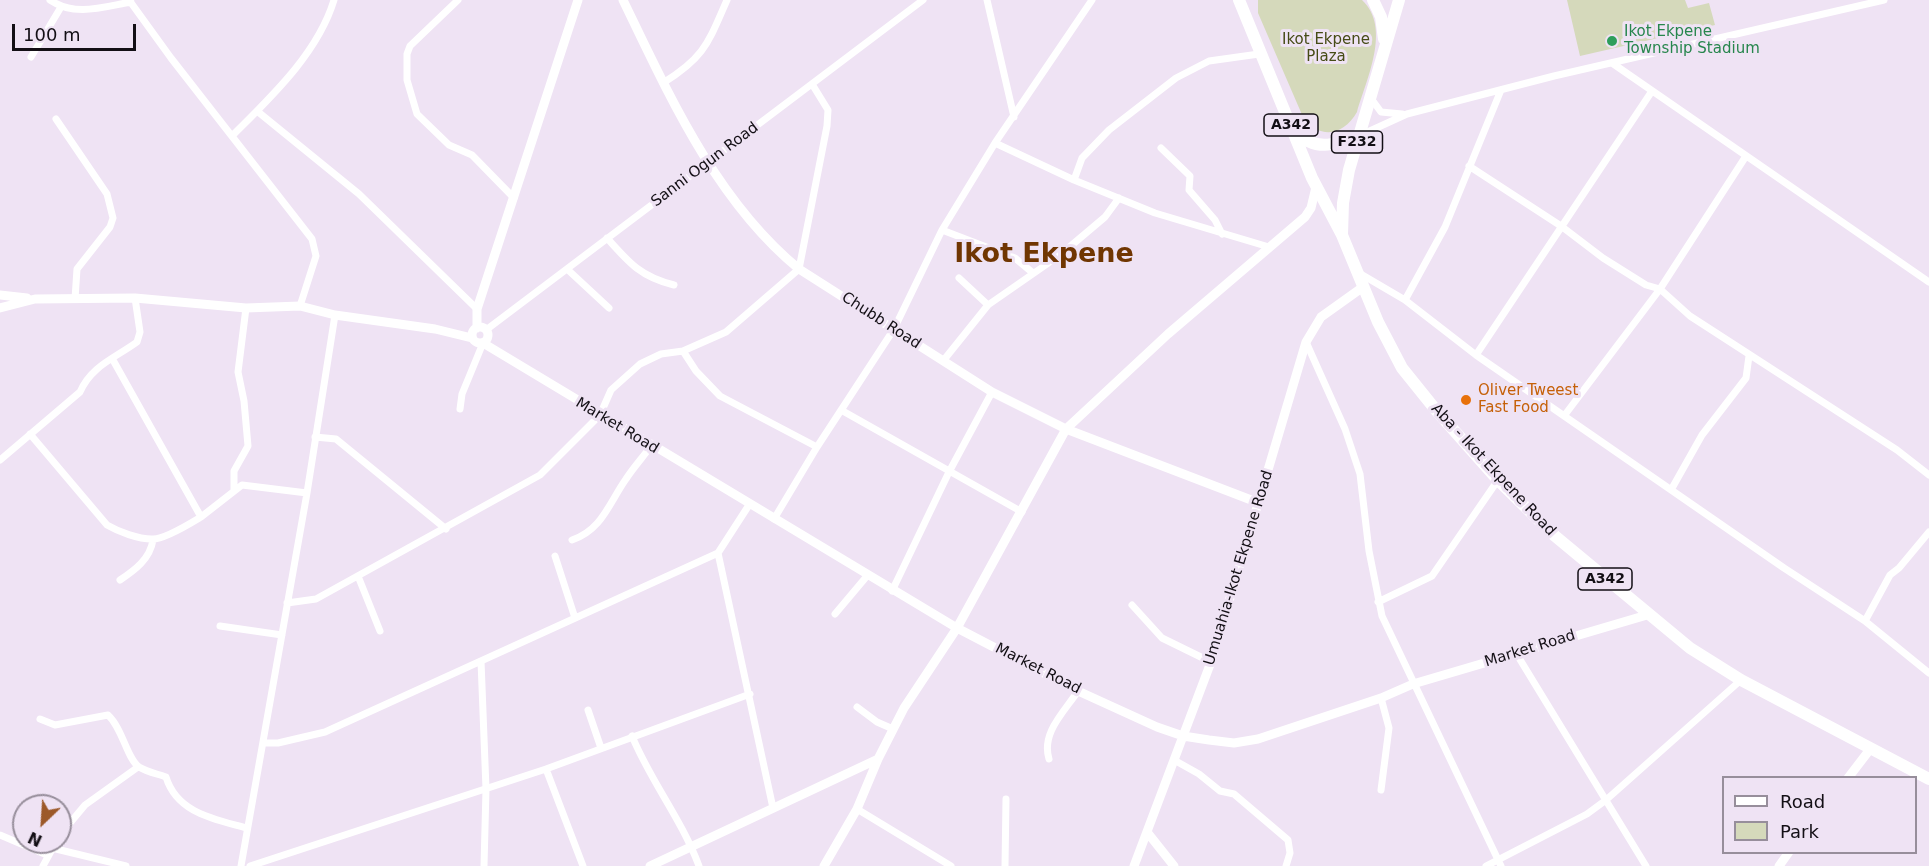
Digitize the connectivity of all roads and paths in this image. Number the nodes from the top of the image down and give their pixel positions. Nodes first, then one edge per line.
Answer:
1 (50, 0) edge
2 (334, 0) edge
3 (458, 0) edge
4 (578, 0) edge
5 (623, 0) edge
6 (727, 0) edge
7 (923, 0) edge
8 (987, 0) edge
9 (1092, 0) edge
10 (1241, 0) edge
11 (1373, 0) edge
12 (1399, 0) edge
13 (1884, 0) edge
14 (130, 1) edge
15 (61, 7) junction
16 (1383, 52) junction
17 (1259, 54) junction
18 (31, 57) dead end
19 (1612, 63) junction
20 (663, 82) junction
21 (812, 84) junction
22 (1501, 90) junction
23 (1652, 91) junction
24 (1369, 96) junction
25 (257, 111) junction
26 (1407, 114) junction
27 (1014, 117) junction
28 (56, 119) dead end
29 (1292, 128) junction
30 (232, 135) junction
31 (1358, 136) junction
32 (995, 142) junction
33 (1161, 148) dead end
34 (1746, 156) junction
35 (708, 163) junction
36 (1469, 166) junction
37 (1074, 180) junction
38 (1316, 187) junction
39 (514, 198) junction
40 (1119, 198) junction
41 (1561, 226) junction
42 (942, 230) junction
43 (1222, 234) junction
44 (1342, 235) junction
45 (607, 238) junction
46 (1269, 247) junction
47 (567, 269) junction
48 (799, 269) junction
49 (1033, 273) junction
50 (1358, 273) junction
51 (959, 278) dead end
52 (1929, 282) edge
53 (674, 285) dead end
54 (1363, 287) junction
55 (1660, 289) junction
56 (0, 295) edge
57 (135, 297) junction
58 (35, 299) junction
59 (75, 299) junction
60 (1405, 300) junction
61 (988, 305) junction
62 (300, 306) junction
63 (0, 308) edge
64 (246, 308) junction
65 (609, 308) dead end
66 (477, 309) junction
67 (335, 315) junction
68 (481, 329) junction
69 (894, 329) junction
70 (472, 338) junction
71 (1306, 342) junction
72 (483, 343) junction
73 (683, 351) junction
74 (1476, 355) junction
75 (1749, 356) junction
76 (113, 360) junction
77 (943, 361) junction
78 (992, 392) junction
79 (460, 409) dead end
80 (841, 410) junction
81 (600, 415) junction
82 (1564, 416) junction
83 (1066, 429) junction
84 (30, 434) junction
85 (315, 436) junction
86 (651, 446) junction
87 (817, 447) junction
88 (0, 460) edge
89 (949, 472) junction
90 (1929, 476) edge
91 (1498, 480) junction
92 (234, 489) junction
93 (1671, 490) junction
94 (307, 493) junction
95 (1259, 503) junction
96 (749, 505) junction
97 (1022, 512) junction
98 (201, 517) junction
99 (774, 519) junction
100 (446, 529) junction
101 (1929, 532) edge
102 (153, 540) junction
103 (572, 540) dead end
104 (718, 553) junction
105 (555, 556) dead end
106 (358, 576) junction
107 (867, 576) junction
108 (120, 580) dead end
109 (892, 591) junction
110 (1378, 602) junction
111 (287, 603) junction
112 (1132, 605) dead end
113 (835, 614) dead end
114 (1647, 615) junction
115 (575, 618) junction
116 (1865, 621) junction
117 (220, 626) dead end
118 (957, 628) junction
119 (380, 631) dead end
120 (282, 635) junction
121 (1516, 653) junction
122 (481, 661) junction
123 (1211, 662) junction
124 (1929, 673) edge
125 (1741, 680) junction
126 (1413, 684) junction
127 (1078, 691) junction
128 (750, 694) junction
129 (1381, 698) junction
130 (858, 707) dead end
131 (588, 710) dead end
132 (40, 718) dead end
133 (893, 729) junction
134 (632, 736) junction
135 (1183, 736) junction
136 (264, 743) junction
137 (601, 748) junction
138 (1871, 748) junction
139 (878, 759) junction
140 (1049, 759) dead end
141 (1174, 760) junction
142 (138, 767) junction
143 (546, 769) junction
144 (1849, 776) edge
145 (1929, 780) edge
146 (486, 789) junction
147 (1381, 790) dead end
148 (1006, 799) dead end
149 (1606, 800) junction
150 (773, 808) junction
151 (857, 809) junction
152 (72, 821) edge
153 (246, 828) junction
154 (1147, 832) junction
155 (0, 836) edge
156 (692, 846) junction
157 (72, 850) edge
158 (47, 855) joint
159 (1500, 864) edge
160 (43, 866) edge
161 (126, 866) edge
162 (241, 866) edge
163 (250, 866) edge
164 (484, 866) edge
165 (584, 866) edge
166 (650, 866) edge
167 (699, 866) edge
168 (824, 866) edge
169 (951, 866) edge
170 (1005, 866) edge
171 (1134, 866) edge
172 (1174, 866) edge
173 (1286, 866) edge
174 (1486, 866) edge
175 (1646, 866) edge

1 - 15 street
2 - 25 street
3 - 39 street
4 - 39 main road
5 - 20 main road, Chubb Road
6 - 20 street
7 - 21 street, Sanni Ogun Road
8 - 27 street
9 - 27 street
10 - 17 highway, Aba - Ikot Ekpene Road / A342
11 - 16 highway
12 - 16 highway, F232
13 - 19 street
14 - 15 street
14 - 30 street
15 - 18 street
16 - 24 highway, F232
17 - 29 highway, Aba - Ikot Ekpene Road / A342
17 - 37 street
19 - 22 street
19 - 23 street
20 - 35 main road, Chubb Road
21 - 35 street, Sanni Ogun Road
21 - 48 street
22 - 26 street
22 - 36 street
23 - 34 street
23 - 41 street
24 - 26 street
24 - 31 highway, F232
25 - 30 street
25 - 66 street
26 - 31 street
27 - 32 street
28 - 59 street
29 - 31 highway
29 - 38 highway, Aba - Ikot Ekpene Road / A342
30 - 62 street
31 - 44 highway, F232
32 - 37 street
32 - 42 street
33 - 43 street
34 - 52 street
34 - 55 street
35 - 45 street, Sanni Ogun Road
35 - 48 main road, Chubb Road
36 - 41 street
36 - 60 street
37 - 40 street
38 - 44 highway, Aba - Ikot Ekpene Road / A342
38 - 46 main road
39 - 66 main road
40 - 43 street
40 - 49 street
41 - 55 street
41 - 74 street
42 - 49 street
42 - 69 street
43 - 46 street
44 - 50 highway, Aba - Ikot Ekpene Road / A342
45 - 47 street, Sanni Ogun Road
45 - 53 street
46 - 83 main road
47 - 65 street
47 - 68 street, Sanni Ogun Road
48 - 69 main road, Chubb Road
48 - 73 street
49 - 61 street
50 - 54 highway, Aba - Ikot Ekpene Road / A342
50 - 60 street
51 - 61 street
54 - 71 main road, Umuahia-Ikot Ekpene Road
54 - 91 highway, Aba - Ikot Ekpene Road / A342
55 - 75 street
55 - 82 street
56 - 58 main road
57 - 59 main road
57 - 64 main road
57 - 76 street
58 - 59 main road
58 - 63 main road
60 - 74 street
61 - 77 street
62 - 64 main road
62 - 67 main road
64 - 92 street
66 - 68 main road
67 - 70 main road
67 - 85 street
68 - 70 main road
68 - 72 main road
69 - 77 main road, Chubb Road
69 - 80 street
70 - 72 main road
71 - 95 main road, Umuahia-Ikot Ekpene Road
71 - 110 street
72 - 79 street
72 - 81 main road, Market Road
73 - 81 street
73 - 87 street
74 - 82 street
75 - 90 street
75 - 93 street
76 - 84 street
76 - 98 street
77 - 78 main road, Chubb Road
78 - 83 main road, Chubb Road
78 - 89 street
80 - 87 street
80 - 89 street
81 - 86 main road, Market Road
81 - 100 street
82 - 93 street
83 - 95 main road, Chubb Road
83 - 97 main road
84 - 88 street
84 - 102 street
85 - 94 street
85 - 100 street
86 - 96 main road, Market Road
86 - 103 street
87 - 99 street
89 - 97 street
89 - 109 street
91 - 110 street
91 - 114 highway, Aba - Ikot Ekpene Road / A342
92 - 94 street
92 - 98 street
93 - 116 street
94 - 111 street
95 - 123 main road, Umuahia-Ikot Ekpene Road
96 - 99 main road, Market Road
96 - 104 street
97 - 118 main road
98 - 102 street
99 - 107 main road, Market Road
100 - 106 street
101 - 116 street
102 - 108 street
104 - 115 street
104 - 128 street
105 - 115 street
106 - 111 street
106 - 119 street
107 - 109 main road, Market Road
107 - 113 street
109 - 118 main road, Market Road
110 - 126 street
111 - 120 street
112 - 123 street
114 - 121 main road, Market Road
114 - 125 highway, Aba - Ikot Ekpene Road / A342
115 - 122 street
116 - 124 street
117 - 120 street
118 - 127 main road, Market Road
118 - 133 main road
120 - 136 street
121 - 126 main road, Market Road
121 - 149 street
122 - 136 street
122 - 146 street
123 - 135 main road, Umuahia-Ikot Ekpene Road
125 - 138 highway, Aba - Ikot Ekpene Road / A342
125 - 149 street
126 - 129 main road, Market Road
126 - 159 street
127 - 135 main road, Market Road
127 - 140 street
128 - 134 street
128 - 150 street
129 - 135 main road, Market Road
129 - 147 street
130 - 133 street
131 - 137 street
132 - 142 street
133 - 139 main road
134 - 137 street
134 - 156 street
135 - 141 main road, Umuahia-Ikot Ekpene Road
136 - 153 street
137 - 143 street
138 - 144 main road
138 - 145 highway, Aba - Ikot Ekpene Road / A342
139 - 150 main road
139 - 151 main road
141 - 154 main road, Umuahia-Ikot Ekpene Road
141 - 173 street
142 - 152 street
142 - 153 street
143 - 146 street
143 - 165 street
146 - 163 street
146 - 164 street
148 - 170 street
149 - 159 street
149 - 175 street
150 - 156 main road
151 - 168 main road
151 - 169 street
153 - 162 street
154 - 171 main road, Umuahia-Ikot Ekpene Road
154 - 172 main road
155 - 158 street
156 - 166 main road
156 - 167 street
157 - 161 street
158 - 160 street
159 - 174 street

